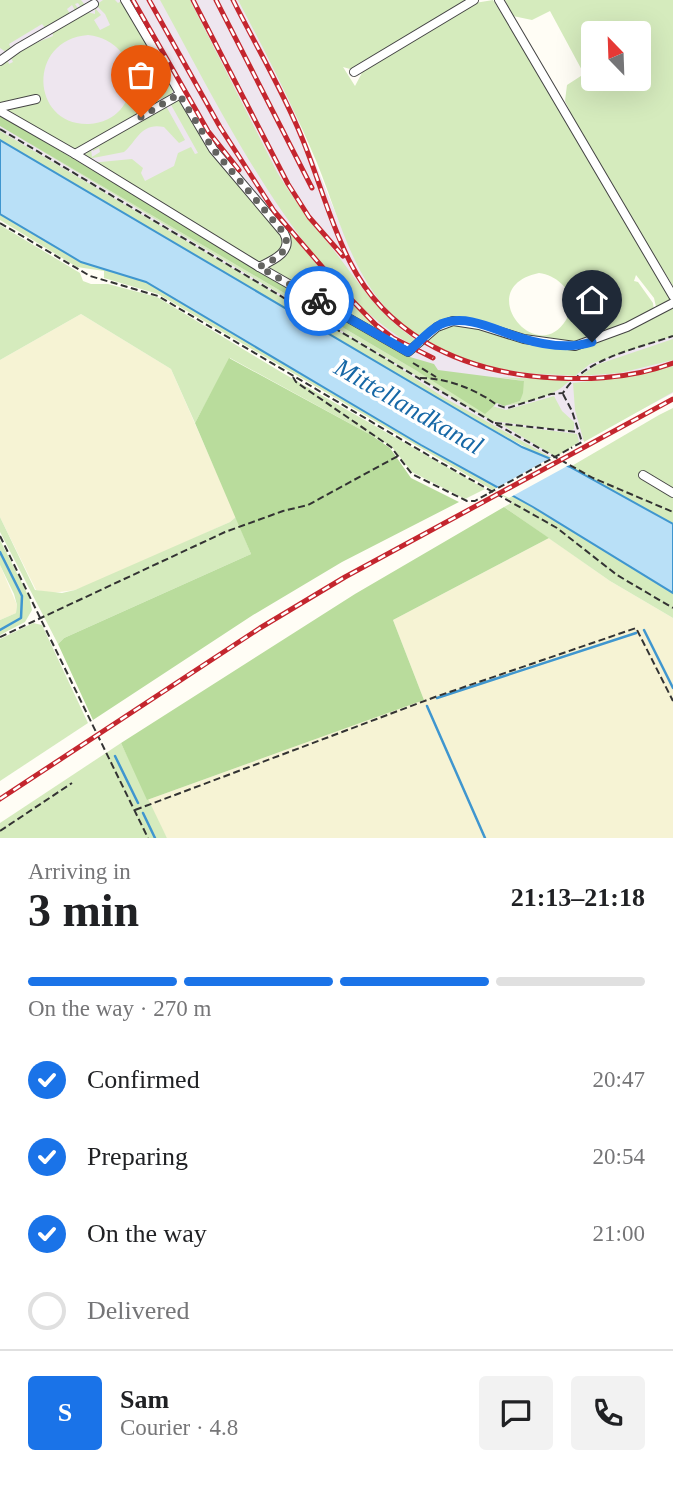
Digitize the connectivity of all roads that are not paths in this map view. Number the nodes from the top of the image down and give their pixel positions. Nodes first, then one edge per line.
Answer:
1 (125, 0) edge
2 (474, 0) edge
3 (499, 0) edge
4 (94, 4) dead end
5 (1, 57) edge
6 (354, 72) dead end
7 (179, 94) junction
8 (36, 99) dead end
9 (0, 109) edge
10 (75, 155) junction
11 (259, 267) junction
12 (673, 296) edge
13 (673, 303) edge
14 (643, 475) dead end
15 (673, 493) edge

1 - 7 lane
2 - 6 lane
3 - 12 lane
4 - 5 lane
7 - 10 lane
7 - 11 lane
8 - 9 lane
9 - 10 lane
10 - 11 lane
11 - 13 lane
14 - 15 lane

